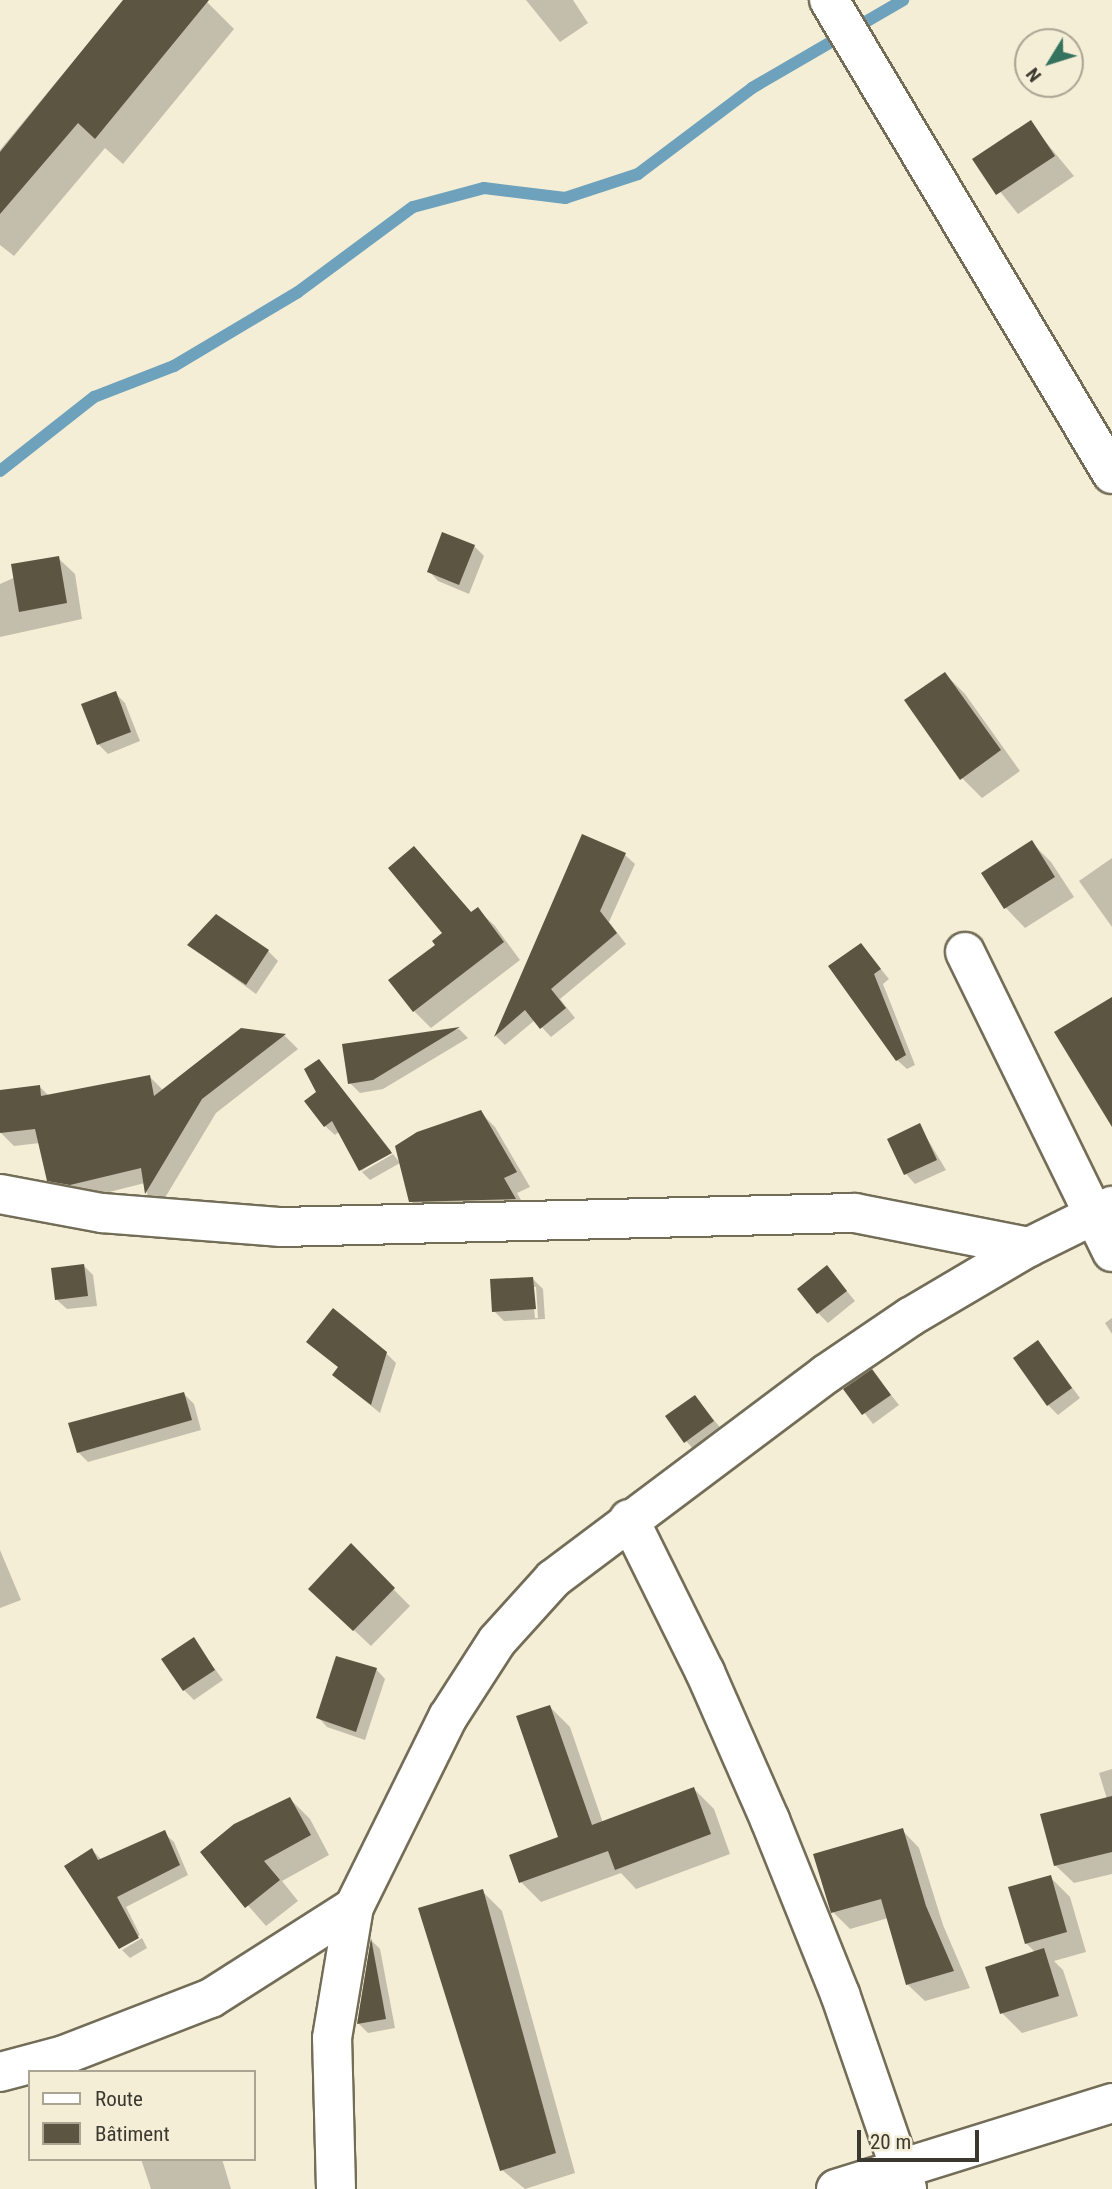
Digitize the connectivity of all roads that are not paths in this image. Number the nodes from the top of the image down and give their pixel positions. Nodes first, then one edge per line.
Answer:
1 (829, 0) edge
2 (1112, 474) edge
3 (965, 952) dead end
4 (0, 1195) edge
5 (1103, 1211) edge
6 (1029, 1247) junction
7 (1112, 1252) edge
8 (629, 1519) junction
9 (354, 1907) junction
10 (0, 2072) edge
11 (1112, 2104) edge
12 (903, 2179) edge
13 (336, 2189) edge
14 (836, 2189) edge

1 - 2 street
3 - 5 street
4 - 6 street
5 - 6 street
5 - 7 street
6 - 8 street
8 - 9 street
8 - 12 street
9 - 10 street
9 - 13 street
11 - 12 street
12 - 14 street

